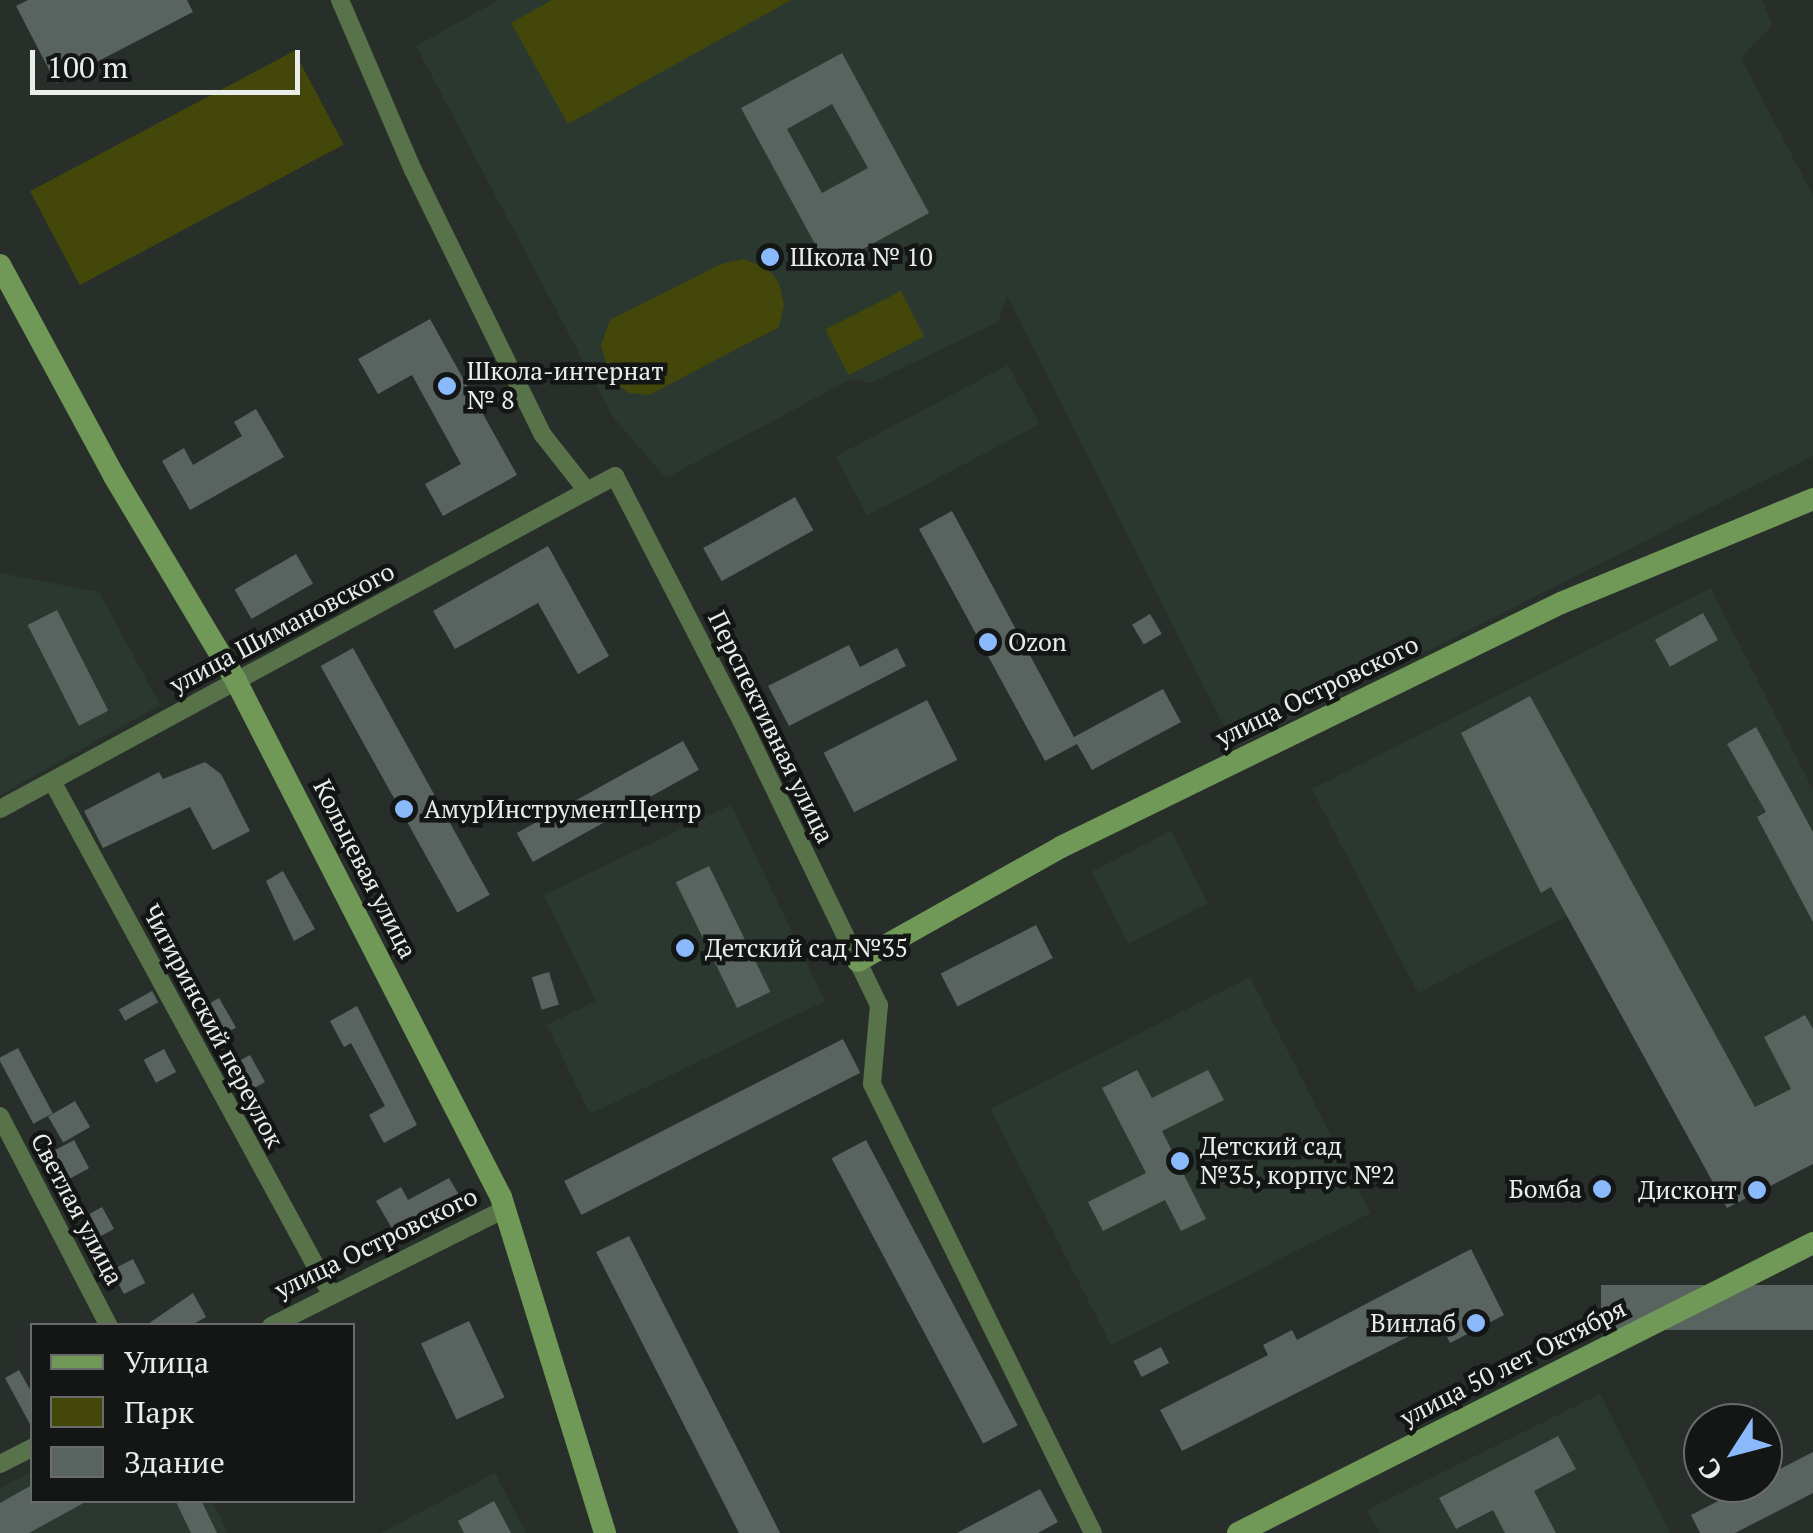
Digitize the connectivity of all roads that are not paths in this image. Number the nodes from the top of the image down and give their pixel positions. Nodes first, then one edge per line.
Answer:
1 (340, 0) edge
2 (0, 265) edge
3 (587, 491) junction
4 (1813, 499) edge
5 (236, 681) junction
6 (52, 781) junction
7 (0, 809) edge
8 (858, 961) junction
9 (0, 1116) edge
10 (505, 1209) junction
11 (1813, 1243) edge
12 (331, 1294) junction
13 (108, 1323) edge
14 (277, 1323) edge
15 (30, 1449) edge
16 (0, 1464) edge
17 (605, 1533) edge
18 (1093, 1533) edge
19 (1238, 1533) edge

1 - 3 street
2 - 5 street, Кольцевая улица
3 - 5 street, улица Шимановского
3 - 8 street, Перспективная улица
4 - 8 street, улица Островского
5 - 6 street, улица Шимановского
5 - 10 street, Кольцевая улица
6 - 7 street, улица Шимановского
6 - 12 street, Чигиринский переулок
8 - 18 street, Перспективная улица
9 - 13 street, Светлая улица
10 - 12 street, улица Островского
10 - 17 street, Кольцевая улица
11 - 19 street, улица 50 лет Октября
12 - 14 street, улица Островского
15 - 16 street

